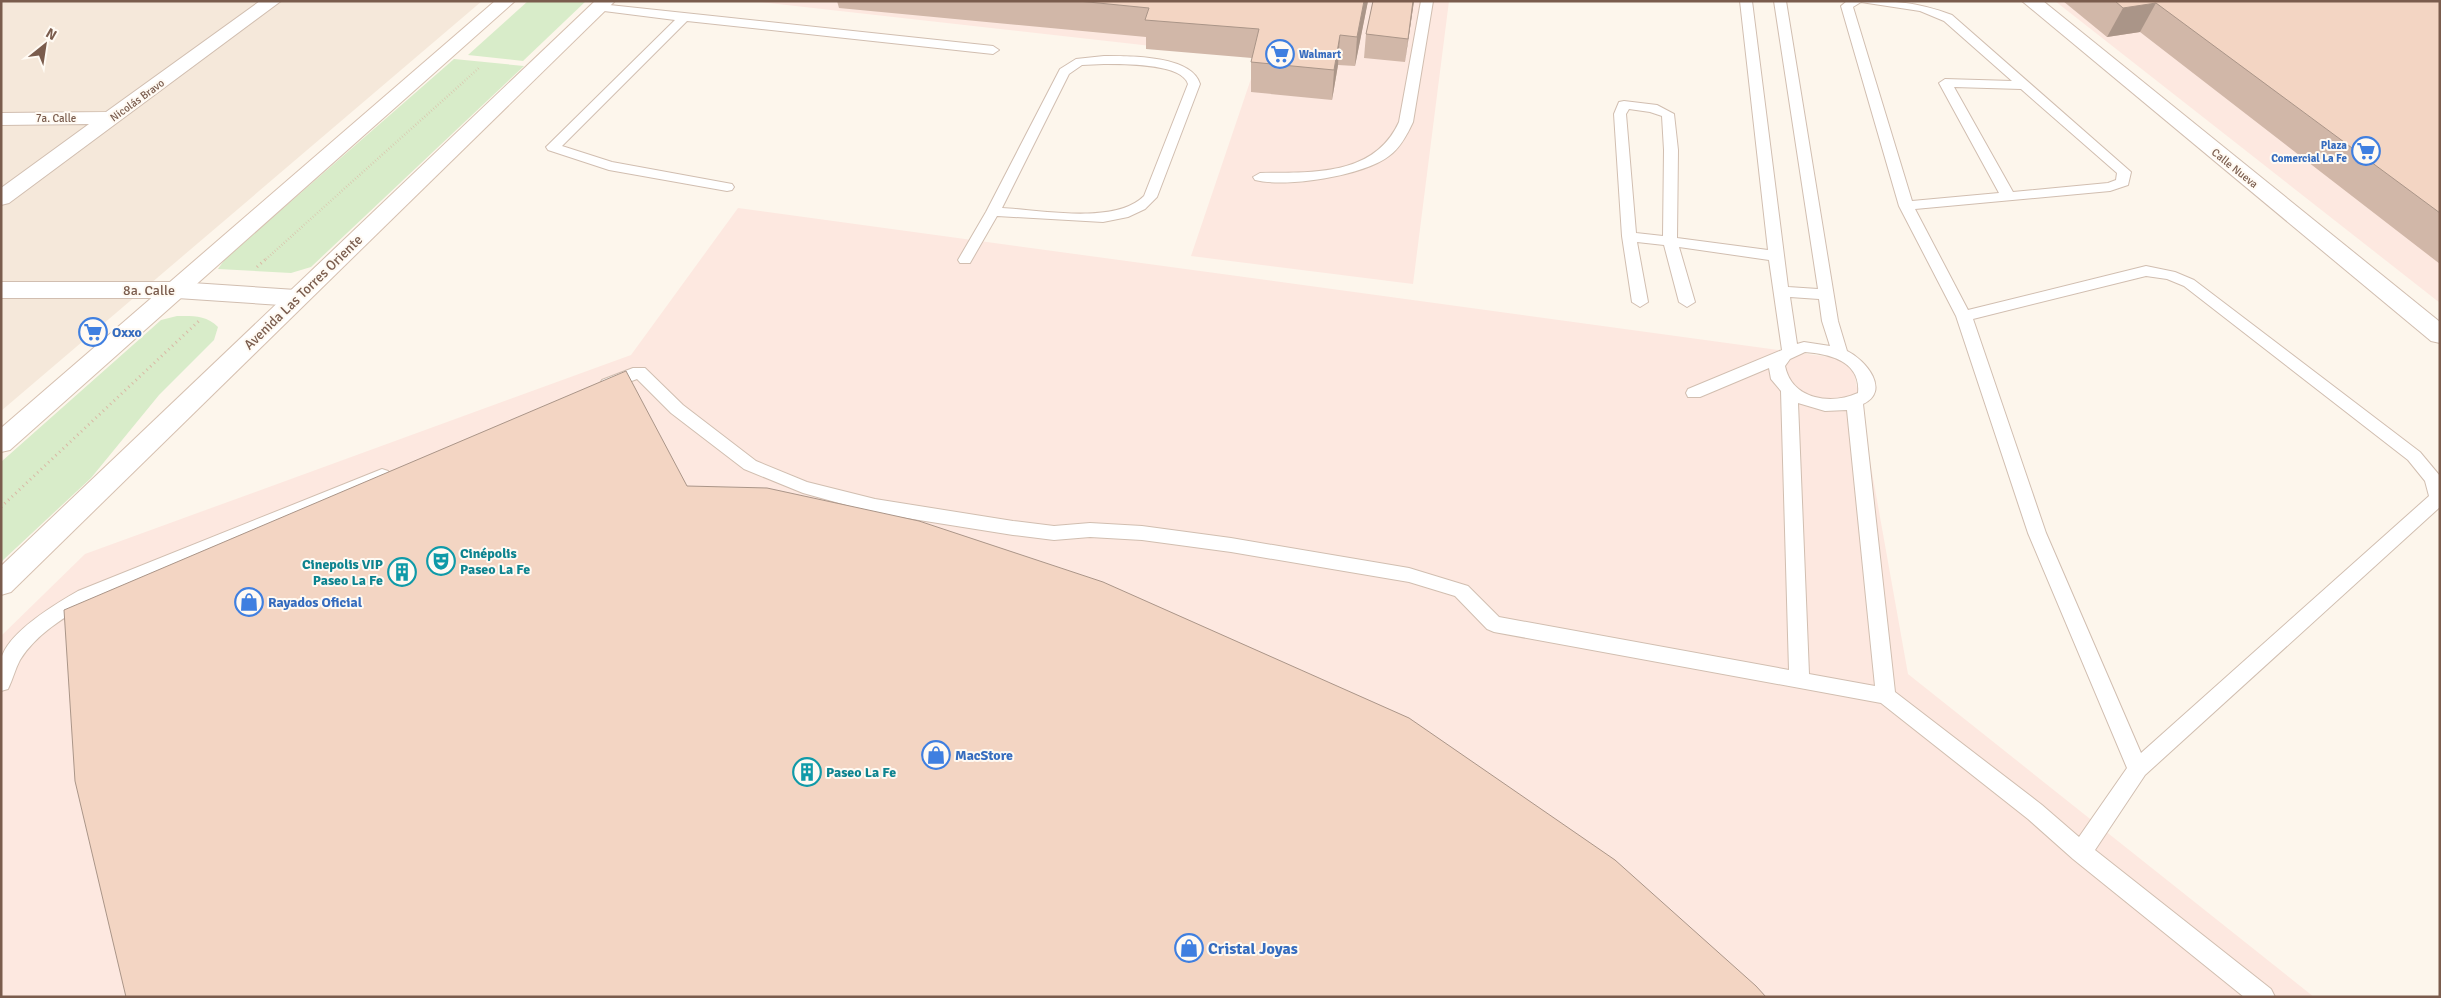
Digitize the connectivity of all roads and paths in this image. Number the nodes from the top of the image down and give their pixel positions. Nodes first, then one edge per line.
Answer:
1 (272, 1) edge
2 (506, 1) edge
3 (1428, 1) edge
4 (1746, 1) edge
5 (1780, 1) edge
6 (1856, 1) edge
7 (1866, 1) edge
8 (2031, 1) edge
9 (603, 4) edge
10 (684, 17) junction
11 (994, 50) dead end
12 (2025, 85) junction
13 (111, 118) junction
14 (1, 119) edge
15 (1260, 177) dead end
16 (727, 187) dead end
17 (2008, 196) junction
18 (1, 198) edge
19 (1906, 206) junction
20 (993, 212) junction
21 (1630, 236) junction
22 (1670, 242) junction
23 (1776, 256) junction
24 (965, 260) dead end
25 (1, 290) edge
26 (177, 290) junction
27 (1781, 291) junction
28 (1826, 295) junction
29 (296, 298) junction
30 (1640, 302) dead end
31 (1687, 302) dead end
32 (1964, 316) junction
33 (2440, 335) edge
34 (1785, 353) junction
35 (1840, 354) junction
36 (593, 390) edge
37 (1789, 391) junction
38 (1694, 393) dead end
39 (1856, 404) junction
40 (1, 443) edge
41 (400, 468) edge
42 (1, 584) edge
43 (1799, 679) junction
44 (1, 683) edge
45 (1886, 696) junction
46 (2138, 769) junction
47 (2081, 852) junction
48 (2263, 997) edge

1 - 13 street, Nicolás Bravo
2 - 26 street
3 - 15 lane
4 - 23 lane
5 - 28 lane
6 - 19 lane
7 - 12 lane
8 - 33 street, Calle Nueva
9 - 10 lane
9 - 29 street, Avenida Las Torres Oriente
10 - 11 lane
10 - 16 lane
12 - 17 lane
12 - 17 lane
13 - 14 street, 7a. Calle
13 - 18 street, Nicolás Bravo
17 - 19 lane
19 - 32 lane
20 - 20 lane
20 - 24 lane
21 - 22 lane
21 - 22 lane
21 - 30 lane
22 - 23 lane
22 - 31 lane
23 - 27 lane
25 - 26 street, 8a. Calle
26 - 29 street, 8a. Calle
26 - 40 street
27 - 28 lane
27 - 34 lane
28 - 35 lane
29 - 42 street, Avenida Las Torres Oriente
32 - 46 lane
32 - 46 lane
34 - 35 lane
34 - 37 lane
34 - 38 lane
35 - 39 lane
36 - 43 lane
37 - 39 lane
37 - 43 lane
39 - 45 lane
41 - 44 lane
43 - 45 lane
45 - 47 lane
46 - 47 lane
47 - 48 lane

